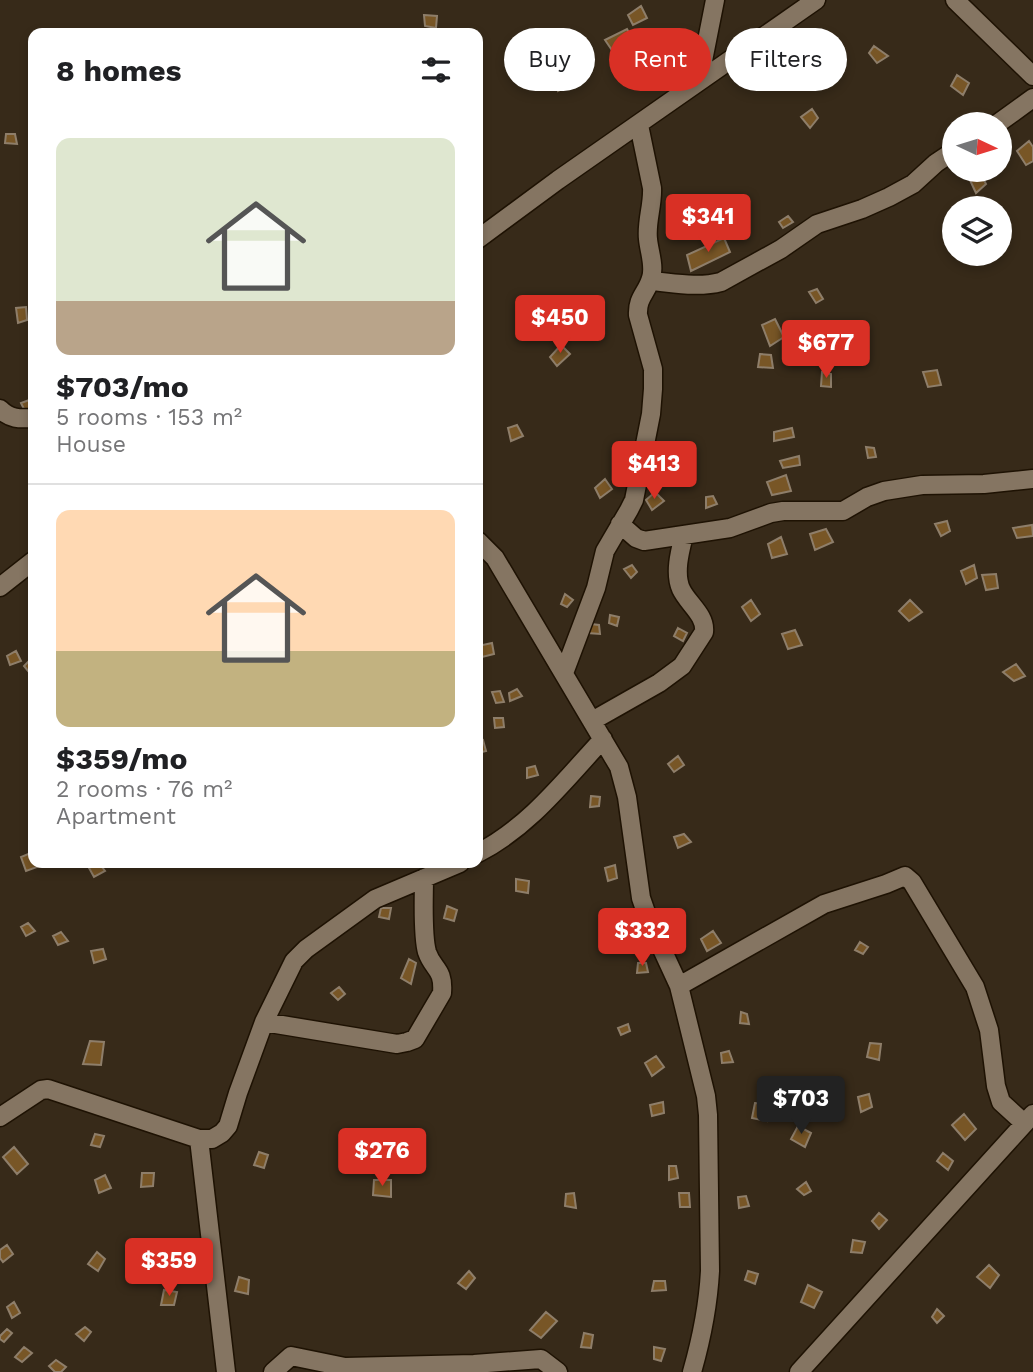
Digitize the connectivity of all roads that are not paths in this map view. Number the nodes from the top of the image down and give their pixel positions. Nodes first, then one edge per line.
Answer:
1 (715, 0) edge
2 (816, 0) edge
3 (954, 0) edge
4 (709, 28) edge
5 (711, 73) edge
6 (1033, 76) edge
7 (685, 91) edge
8 (1033, 98) edge
9 (1012, 113) edge
10 (639, 125) junction
11 (942, 159) edge
12 (483, 235) edge
13 (651, 281) junction
14 (0, 409) edge
15 (28, 418) edge
16 (1033, 479) edge
17 (620, 524) junction
18 (684, 534) junction
19 (483, 546) edge
20 (28, 565) edge
21 (0, 587) edge
22 (564, 673) junction
23 (592, 721) junction
24 (603, 740) junction
25 (483, 850) edge
26 (448, 868) edge
27 (424, 878) junction
28 (679, 986) junction
29 (264, 1022) junction
30 (0, 1117) edge
31 (1029, 1119) edge
32 (199, 1139) junction
33 (226, 1372) edge
34 (273, 1372) edge
35 (558, 1372) edge
36 (692, 1372) edge
37 (799, 1372) edge

1 - 4 street
2 - 5 street
3 - 6 street
7 - 10 street
8 - 9 street
10 - 12 street
10 - 13 street
11 - 13 street
13 - 17 street
14 - 15 street
16 - 18 street
17 - 18 street
17 - 22 street
18 - 23 street
19 - 22 street
20 - 21 street
22 - 23 street
23 - 24 street
24 - 25 street
24 - 28 street
26 - 27 street
27 - 29 street
27 - 29 street
28 - 31 street
28 - 36 street
29 - 32 street
30 - 32 street
31 - 37 street
32 - 33 street
34 - 35 street

